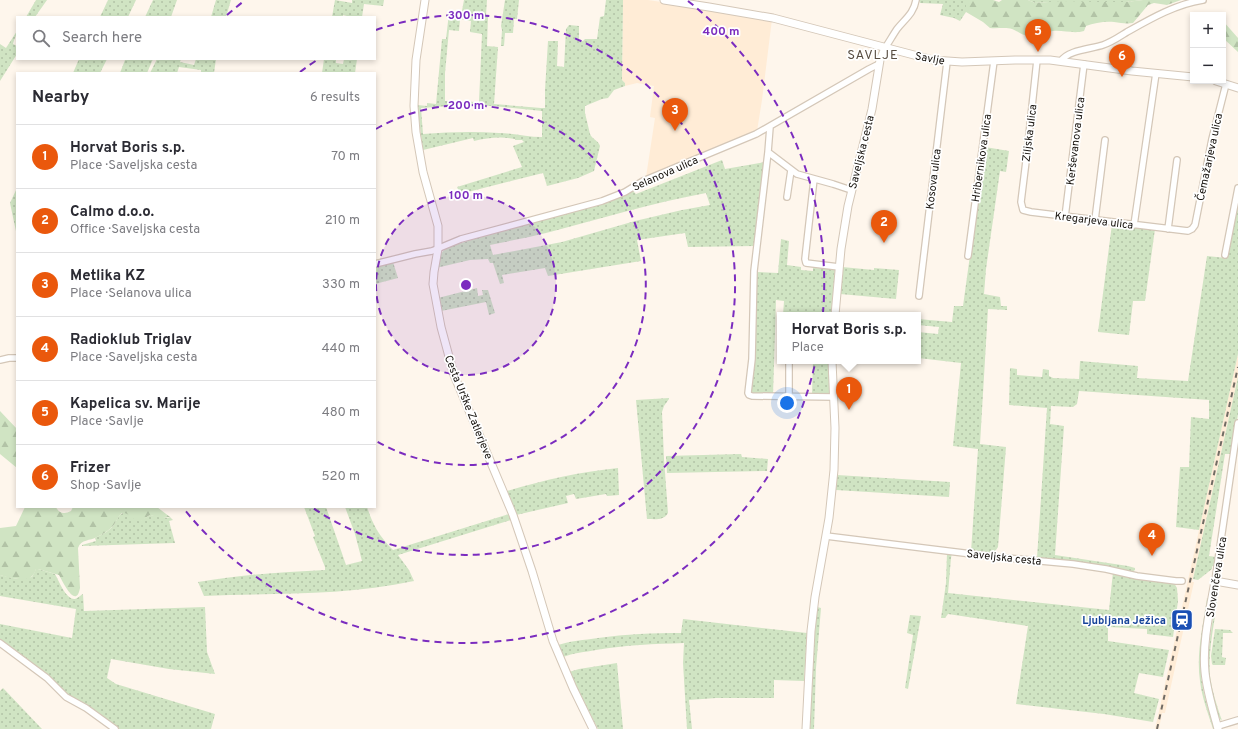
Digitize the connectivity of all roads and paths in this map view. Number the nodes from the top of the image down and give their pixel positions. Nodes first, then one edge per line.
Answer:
1 (425, 0) edge
2 (664, 0) edge
3 (916, 0) edge
4 (1203, 0) edge
5 (709, 3) edge
6 (885, 48) junction
7 (1037, 60) junction
8 (994, 61) junction
9 (1061, 61) junction
10 (947, 62) junction
11 (880, 64) junction
12 (1084, 64) junction
13 (1156, 74) junction
14 (1190, 77) edge
15 (1226, 84) joint
16 (1238, 88) edge
17 (770, 127) junction
18 (1105, 140) dead end
19 (768, 152) junction
20 (1177, 160) dead end
21 (791, 170) junction
22 (814, 179) junction
23 (1238, 188) edge
24 (851, 190) junction
25 (788, 197) dead end
26 (1021, 207) joint
27 (1065, 217) junction
28 (1095, 220) junction
29 (1134, 225) junction
30 (1168, 229) junction
31 (1192, 230) joint
32 (438, 249) junction
33 (1225, 255) dead end
34 (968, 256) dead end
35 (376, 264) edge
36 (839, 267) junction
37 (919, 296) dead end
38 (835, 312) edge
39 (16, 358) edge
40 (0, 360) edge
41 (789, 364) edge
42 (832, 364) edge
43 (789, 396) junction
44 (834, 397) junction
45 (1238, 423) edge
46 (826, 536) junction
47 (1182, 581) dead end
48 (1215, 581) junction
49 (1238, 585) edge
50 (0, 643) edge
51 (1238, 720) edge
52 (1218, 728) edge
53 (115, 729) edge
54 (594, 729) edge
55 (806, 729) edge

1 - 32 street, Cesta Urške Zatlerjeve
2 - 5 street, Savlje
3 - 6 street, Saveljska cesta
4 - 9 street
5 - 6 street, Savlje
6 - 10 street, Savlje
6 - 11 street, Saveljska cesta
7 - 8 street, Savlje
7 - 9 street, Savlje
7 - 26 street, Ziljska ulica
8 - 10 street, Savlje
8 - 34 street, Hribernikova ulica
9 - 12 street, Savlje
10 - 37 street, Kosova ulica
11 - 17 street, Selanova ulica
11 - 24 street, Saveljska cesta
12 - 13 street, Savlje
12 - 27 street, Kerševanova ulica
13 - 14 street, Savlje
13 - 29 street
15 - 16 street
15 - 31 street, Čemažarjeva ulica
17 - 19 street
17 - 32 street, Selanova ulica
18 - 28 street
19 - 21 street
19 - 43 street
20 - 30 street
21 - 22 street
21 - 25 street
22 - 24 street
22 - 36 street
23 - 33 street
24 - 36 street, Saveljska cesta
26 - 27 street, Kregarjeva ulica
27 - 28 street, Kregarjeva ulica
28 - 29 street, Kregarjeva ulica
29 - 30 street, Kregarjeva ulica
30 - 31 street, Kregarjeva ulica
32 - 35 street, Selanova ulica
32 - 54 street, Cesta Urške Zatlerjeve
36 - 38 street, Saveljska cesta
39 - 40 street
41 - 43 street
42 - 44 street
43 - 44 street
44 - 46 street
45 - 48 street, Slovenčeva ulica
46 - 47 street, Saveljska cesta
46 - 55 street
48 - 49 street
48 - 52 street, Slovenčeva ulica
50 - 53 street
51 - 52 street

